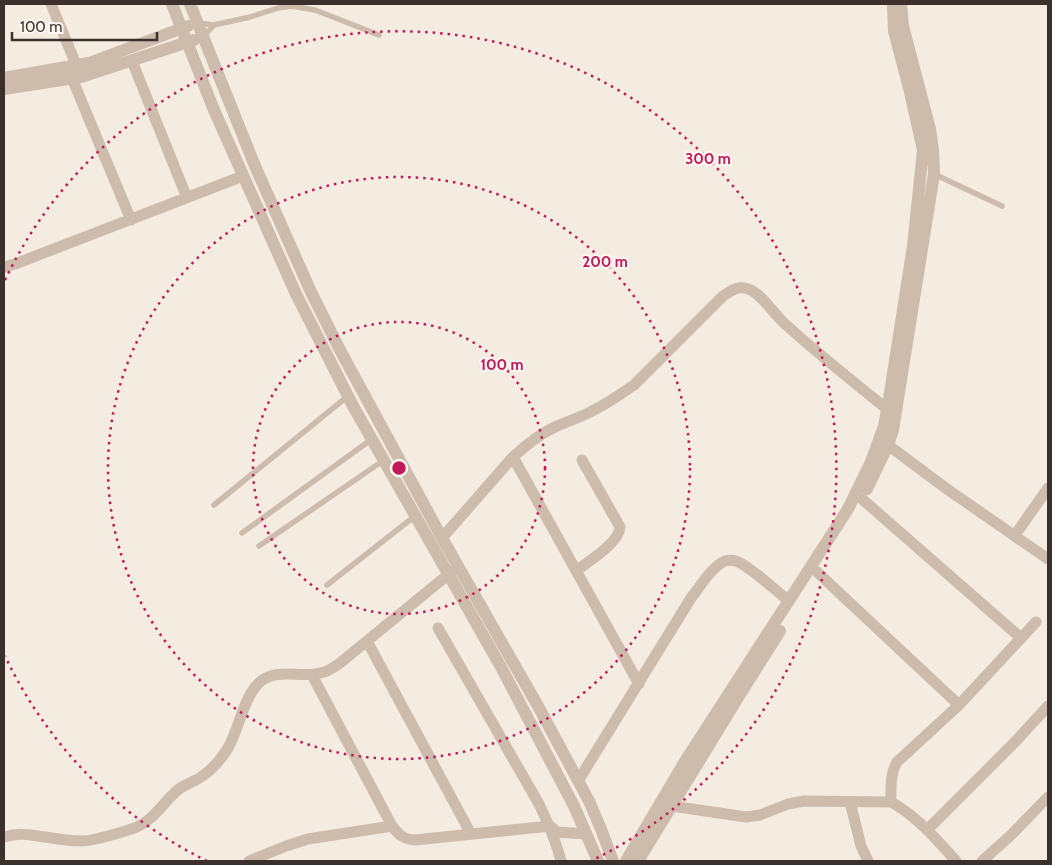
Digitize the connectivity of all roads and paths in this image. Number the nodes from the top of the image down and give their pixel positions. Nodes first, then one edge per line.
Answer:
1 (51, 4) edge
2 (172, 4) edge
3 (190, 4) edge
4 (893, 4) edge
5 (902, 4) edge
6 (198, 23) junction
7 (214, 25) junction
8 (182, 29) junction
9 (379, 35) dead end
10 (203, 37) junction
11 (187, 43) junction
12 (132, 60) junction
13 (74, 72) junction
14 (4, 78) edge
15 (4, 89) edge
16 (921, 168) junction
17 (934, 174) junction
18 (243, 176) junction
19 (187, 198) junction
20 (1002, 206) dead end
21 (130, 220) junction
22 (4, 268) edge
23 (348, 396) junction
24 (887, 409) junction
25 (372, 439) junction
26 (888, 445) junction
27 (513, 457) junction
28 (384, 460) junction
29 (582, 460) dead end
30 (1048, 488) edge
31 (862, 499) junction
32 (214, 505) dead end
33 (415, 516) junction
34 (242, 533) dead end
35 (1015, 535) junction
36 (442, 538) junction
37 (259, 546) dead end
38 (1048, 559) edge
39 (454, 570) junction
40 (576, 571) junction
41 (817, 572) junction
42 (327, 585) dead end
43 (789, 601) junction
44 (1036, 622) dead end
45 (438, 628) dead end
46 (1021, 638) junction
47 (367, 641) junction
48 (312, 674) junction
49 (639, 684) junction
50 (959, 705) junction
51 (1048, 706) edge
52 (578, 781) junction
53 (1048, 797) edge
54 (850, 802) junction
55 (891, 802) junction
56 (666, 804) junction
57 (392, 826) junction
58 (550, 826) junction
59 (927, 830) junction
60 (471, 834) junction
61 (586, 834) junction
62 (4, 838) edge
63 (861, 846) junction
64 (249, 861) edge
65 (561, 861) edge
66 (598, 861) edge
67 (613, 861) edge
68 (626, 861) edge
69 (638, 861) edge
70 (858, 861) edge
71 (868, 861) edge
72 (956, 861) edge
73 (982, 861) edge

1 - 13 street
2 - 8 street
3 - 6 street
4 - 16 street
5 - 17 street
6 - 7 lane
6 - 8 street
6 - 10 street
7 - 9 lane
7 - 10 lane
8 - 11 street
8 - 13 street
10 - 11 street
10 - 36 street
11 - 12 street
11 - 18 street
12 - 13 street
12 - 19 street
13 - 14 street
13 - 15 street
13 - 21 street
16 - 17 lane
16 - 24 street
17 - 20 lane
17 - 26 street
18 - 19 street
18 - 23 street
19 - 21 street
21 - 22 street
23 - 25 street
23 - 32 lane
24 - 27 street
24 - 43 street
25 - 28 street
25 - 34 lane
26 - 31 street
26 - 35 street
27 - 36 street
27 - 40 street
28 - 33 street
28 - 37 lane
29 - 40 street
30 - 35 street
31 - 41 street
31 - 46 street
33 - 39 street
33 - 42 lane
35 - 38 street
36 - 39 street
39 - 47 street
39 - 52 street
39 - 61 street
40 - 49 street
41 - 50 street
41 - 56 street
43 - 49 street
43 - 56 street
44 - 46 street
45 - 58 street
46 - 50 street
47 - 48 street
47 - 60 street
48 - 57 street
48 - 62 street
49 - 52 street
50 - 55 street
51 - 59 street
52 - 67 street
53 - 73 street
54 - 55 street
54 - 56 street
54 - 63 street
55 - 59 street
56 - 68 street
56 - 69 street
57 - 60 street
57 - 64 street
58 - 60 street
58 - 61 street
58 - 65 street
59 - 72 street
61 - 66 street
63 - 70 street
63 - 71 street

